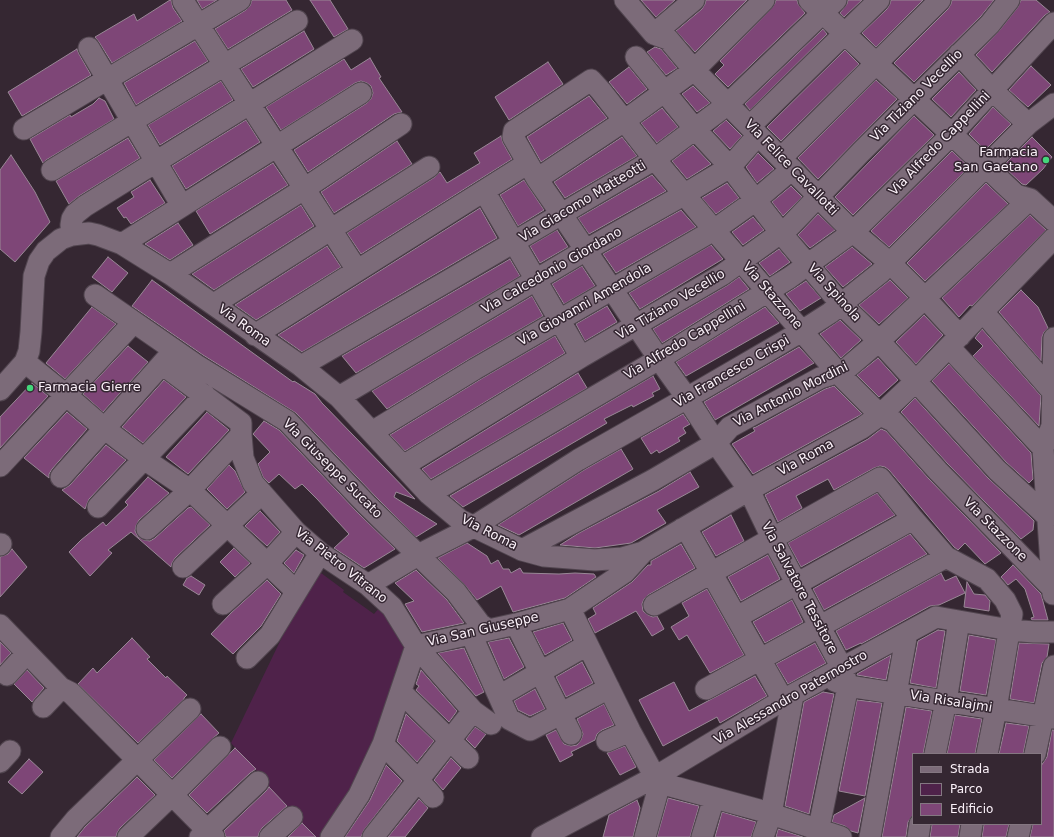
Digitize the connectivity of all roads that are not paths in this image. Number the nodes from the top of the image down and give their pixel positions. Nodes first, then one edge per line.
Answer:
1 (240, 0) edge
2 (625, 0) edge
3 (694, 0) edge
4 (764, 0) edge
5 (879, 0) edge
6 (940, 0) edge
7 (1009, 0) edge
8 (182, 1) edge
9 (823, 4) edge
10 (297, 21) dead end
11 (1054, 23) edge
12 (198, 25) junction
13 (654, 34) junction
14 (845, 34) junction
15 (352, 40) dead end
16 (89, 48) dead end
17 (959, 54) junction
18 (636, 57) dead end
19 (876, 63) junction
20 (224, 65) junction
21 (694, 70) junction
22 (107, 79) junction
23 (992, 90) junction
24 (664, 92) junction
25 (361, 93) dead end
26 (914, 99) junction
27 (250, 104) junction
28 (728, 104) junction
29 (1054, 104) edge
30 (132, 121) junction
31 (624, 121) junction
32 (401, 124) dead end
33 (1028, 124) junction
34 (24, 129) dead end
35 (695, 129) junction
36 (754, 131) junction
37 (952, 134) junction
38 (277, 147) junction
39 (655, 159) junction
40 (156, 163) junction
41 (786, 164) junction
42 (986, 166) junction
43 (429, 167) dead end
44 (530, 167) junction
45 (730, 167) junction
46 (52, 170) dead end
47 (304, 189) junction
48 (484, 191) junction
49 (685, 194) junction
50 (818, 197) junction
51 (1030, 199) junction
52 (756, 200) junction
53 (182, 206) junction
54 (562, 215) junction
55 (1054, 221) edge
56 (331, 229) junction
57 (714, 230) junction
58 (853, 232) junction
59 (781, 233) junction
60 (72, 235) junction
61 (1054, 238) edge
62 (514, 243) junction
63 (122, 244) junction
64 (586, 250) junction
65 (741, 261) junction
66 (890, 263) junction
67 (809, 264) junction
68 (357, 270) junction
69 (170, 274) junction
70 (536, 280) junction
71 (612, 290) junction
72 (768, 291) junction
73 (95, 295) dead end
74 (924, 297) junction
75 (214, 304) junction
76 (841, 304) junction
77 (983, 312) junction
78 (560, 320) junction
79 (134, 322) junction
80 (637, 326) junction
81 (802, 331) junction
82 (256, 335) junction
83 (1054, 338) edge
84 (879, 341) junction
85 (954, 341) junction
86 (168, 357) junction
87 (581, 357) junction
88 (659, 359) junction
89 (25, 362) junction
90 (301, 366) junction
91 (838, 373) junction
92 (915, 382) junction
93 (0, 390) edge
94 (1053, 392) edge
95 (66, 395) junction
96 (205, 395) junction
97 (339, 397) junction
98 (687, 398) junction
99 (880, 415) junction
100 (104, 428) junction
101 (241, 429) junction
102 (372, 432) junction
103 (716, 443) junction
104 (1043, 448) junction
105 (144, 459) junction
106 (0, 466) edge
107 (403, 466) junction
108 (60, 477) dead end
109 (190, 490) junction
110 (749, 490) junction
111 (262, 493) junction
112 (429, 494) junction
113 (98, 507) dead end
114 (1048, 516) junction
115 (913, 519) junction
116 (227, 526) junction
117 (472, 527) junction
118 (147, 529) dead end
119 (682, 529) junction
120 (296, 532) junction
121 (772, 538) junction
122 (522, 550) junction
123 (320, 552) junction
124 (643, 552) junction
125 (418, 555) junction
126 (946, 557) junction
127 (267, 564) junction
128 (183, 566) dead end
129 (712, 572) junction
130 (797, 584) junction
131 (368, 585) junction
132 (296, 591) junction
133 (1053, 594) edge
134 (223, 604) dead end
135 (654, 604) dead end
136 (570, 608) junction
137 (737, 616) junction
138 (959, 621) junction
139 (516, 624) junction
140 (0, 625) edge
141 (820, 627) junction
142 (1010, 630) junction
143 (479, 632) junction
144 (1054, 632) edge
145 (907, 633) junction
146 (587, 645) junction
147 (416, 646) junction
148 (26, 653) junction
149 (247, 658) dead end
150 (760, 660) junction
151 (1054, 666) edge
152 (540, 672) junction
153 (7, 675) dead end
154 (838, 677) junction
155 (60, 688) junction
156 (609, 688) junction
157 (706, 690) dead end
158 (401, 692) junction
159 (897, 693) junction
160 (499, 696) junction
161 (788, 698) junction
162 (946, 701) junction
163 (43, 707) dead end
164 (996, 709) junction
165 (190, 710) dead end
166 (472, 712) junction
167 (561, 714) junction
168 (1049, 717) edge
169 (490, 724) dead end
170 (630, 731) junction
171 (571, 734) dead end
172 (450, 741) junction
173 (607, 742) dead end
174 (383, 744) junction
175 (220, 747) dead end
176 (935, 753) edge
177 (987, 753) edge
178 (1035, 753) edge
179 (468, 758) dead end
180 (137, 760) junction
181 (418, 780) junction
182 (658, 780) junction
183 (258, 782) dead end
184 (172, 795) junction
185 (433, 797) dead end
186 (714, 798) junction
187 (771, 814) junction
188 (292, 817) dead end
189 (920, 825) edge
190 (972, 825) edge
191 (1021, 825) edge
192 (817, 833) edge
193 (207, 835) edge
194 (61, 837) edge
195 (128, 837) edge
196 (270, 837) edge
197 (331, 837) edge
198 (373, 837) edge
199 (542, 837) edge
200 (645, 837) edge
201 (702, 837) edge
202 (764, 837) edge
203 (841, 837) edge
204 (870, 837) edge
205 (918, 837) edge
206 (970, 837) edge
207 (1018, 837) edge

1 - 12 street
2 - 13 street, Via Felice Cavallotti
3 - 13 street
4 - 21 street
5 - 14 street, Via Calcedonio Giordano
6 - 19 street, Via Giovanni Amendola
7 - 17 street, Via Tiziano Vecellio
8 - 12 street
9 - 14 street
9 - 28 street, Via Giacomo Matteotti
10 - 20 street
11 - 23 street, Via Alfredo Cappellini
12 - 20 street
12 - 22 street
13 - 21 street, Via Felice Cavallotti
14 - 19 street
14 - 36 street, Via Calcedonio Giordano
15 - 27 street
16 - 22 street
17 - 23 street
17 - 26 street, Via Tiziano Vecellio
18 - 24 street, Via Spinola
19 - 26 street
19 - 41 street, Via Giovanni Amendola
20 - 27 street
20 - 30 street
21 - 24 street
21 - 28 street, Via Felice Cavallotti
22 - 30 street
22 - 34 street
23 - 33 street
23 - 37 street, Via Alfredo Cappellini
24 - 31 street
24 - 35 street, Via Spinola
25 - 38 street
26 - 37 street
26 - 50 street, Via Tiziano Vecellio
27 - 38 street
27 - 40 street
28 - 35 street, Via Giacomo Matteotti
28 - 36 street, Via Felice Cavallotti
29 - 33 street, Via Francesco Crispi
30 - 40 street
30 - 46 street
31 - 39 street, Via Stazzone
31 - 44 street
31 - 44 street, Via Stazzone
32 - 47 street
33 - 42 street, Via Francesco Crispi
35 - 39 street, Via Giacomo Matteotti
35 - 45 street, Via Spinola
36 - 41 street, Via Felice Cavallotti
36 - 45 street, Via Calcedonio Giordano
37 - 42 street
37 - 58 street, Via Alfredo Cappellini
38 - 47 street
38 - 53 street
39 - 49 street, Via Stazzone
39 - 54 street, Via Giacomo Matteotti
40 - 53 street
40 - 60 street
41 - 50 street, Via Felice Cavallotti
41 - 52 street, Via Giovanni Amendola
42 - 51 street
42 - 66 street, Via Francesco Crispi
43 - 56 street
44 - 48 street
44 - 54 street, Via Salvatore Tessitore
45 - 49 street, Via Calcedonio Giordano
45 - 52 street, Via Spinola
47 - 56 street
47 - 69 street
48 - 62 street
48 - 68 street
49 - 57 street, Via Stazzone
49 - 64 street, Via Calcedonio Giordano
50 - 58 street, Via Felice Cavallotti
50 - 59 street, Via Tiziano Vecellio
51 - 55 street
51 - 74 street, Via Antonio Mordini
52 - 57 street, Via Giovanni Amendola
52 - 59 street, Via Spinola
53 - 63 street
54 - 62 street, Via Giacomo Matteotti
54 - 64 street, Via Salvatore Tessitore
56 - 68 street
56 - 75 street
57 - 65 street, Via Stazzone
57 - 71 street, Via Giovanni Amendola
58 - 66 street, Via Felice Cavallotti
58 - 67 street, Via Alfredo Cappellini
59 - 65 street, Via Tiziano Vecellio
59 - 67 street, Via Spinola
60 - 63 street, Via Roma
60 - 89 street, Via Roma
61 - 77 street, Via Roma
62 - 70 street
62 - 90 street, Via Giacomo Matteotti
63 - 69 street, Via Roma
64 - 70 street, Via Calcedonio Giordano
64 - 71 street, Via Salvatore Tessitore
65 - 72 street, Via Stazzone
65 - 80 street, Via Tiziano Vecellio
66 - 74 street, Via Felice Cavallotti
66 - 76 street, Via Francesco Crispi
67 - 72 street, Via Alfredo Cappellini
67 - 76 street, Via Spinola
68 - 82 street
69 - 75 street, Via Roma
70 - 78 street
70 - 97 street, Via Calcedonio Giordano
71 - 78 street, Via Giovanni Amendola
71 - 80 street, Via Salvatore Tessitore
72 - 81 street, Via Stazzone
72 - 88 street, Via Alfredo Cappellini
73 - 79 street, Via Giuseppe Sucato
74 - 84 street, Via Antonio Mordini
74 - 85 street, Via Felice Cavallotti
75 - 82 street, Via Roma
76 - 81 street, Via Francesco Crispi
76 - 84 street, Via Spinola
77 - 85 street, Via Roma
77 - 94 street
78 - 87 street
78 - 102 street, Via Giovanni Amendola
79 - 86 street, Via Giuseppe Sucato
79 - 95 street
80 - 87 street, Via Tiziano Vecellio
80 - 88 street, Via Salvatore Tessitore
81 - 91 street, Via Stazzone
81 - 98 street, Via Francesco Crispi
82 - 90 street, Via Roma
83 - 94 street
84 - 91 street, Via Antonio Mordini
84 - 92 street, Via Spinola
85 - 92 street, Via Roma
85 - 104 street, Via Felice Cavallotti
86 - 96 street
86 - 100 street
86 - 125 street, Via Giuseppe Sucato
87 - 107 street, Via Tiziano Vecellio
88 - 98 street, Via Salvatore Tessitore
88 - 112 street, Via Alfredo Cappellini
89 - 93 street, Via Roma
89 - 95 street
90 - 97 street, Via Roma
91 - 99 street, Via Stazzone
91 - 103 street, Via Antonio Mordini
92 - 99 street, Via Roma
92 - 114 street, Via Spinola
94 - 104 street
95 - 100 street
95 - 106 street
96 - 101 street
96 - 105 street
97 - 102 street, Via Roma
98 - 103 street, Via Salvatore Tessitore
98 - 117 street, Via Francesco Crispi
99 - 110 street, Via Roma
99 - 133 street, Via Stazzone
100 - 105 street
100 - 108 street
101 - 109 street
101 - 111 street, Via Pietro Vitrano
102 - 107 street, Via Roma
103 - 110 street, Via Salvatore Tessitore
103 - 122 street, Via Antonio Mordini
104 - 114 street
105 - 109 street
105 - 113 street
107 - 112 street, Via Roma
109 - 116 street
109 - 118 street
110 - 119 street, Via Roma
110 - 121 street, Via Salvatore Tessitore
111 - 116 street
111 - 120 street, Via Pietro Vitrano
112 - 117 street, Via Roma
114 - 133 street
115 - 121 street
115 - 126 street
115 - 130 street
116 - 127 street
116 - 128 street
117 - 122 street, Via Roma
117 - 125 street, Via Francesco Crispi
119 - 124 street, Via Roma
119 - 129 street
120 - 123 street, Via Pietro Vitrano
120 - 127 street
121 - 129 street
121 - 130 street, Via Salvatore Tessitore
122 - 124 street, Via Roma
123 - 131 street, Via Pietro Vitrano
123 - 132 street
124 - 136 street, Via San Giuseppe
125 - 131 street, Via Francesco Crispi
125 - 143 street, Via Giuseppe Sucato
126 - 141 street
126 - 142 street
127 - 132 street
127 - 134 street
129 - 135 street
129 - 137 street
130 - 137 street
130 - 141 street, Via Salvatore Tessitore
131 - 147 street, Via Pietro Vitrano
132 - 149 street
136 - 139 street, Via San Giuseppe
136 - 146 street
137 - 150 street
138 - 142 street, Via Alessandro Paternostro
138 - 145 street, Via Alessandro Paternostro
138 - 162 street
139 - 143 street, Via San Giuseppe
139 - 152 street
140 - 148 street
141 - 150 street
141 - 154 street, Via Salvatore Tessitore
142 - 144 street, Via Alessandro Paternostro
142 - 164 street
143 - 147 street, Via San Giuseppe
143 - 160 street
145 - 154 street, Via Alessandro Paternostro
145 - 159 street
146 - 152 street
146 - 156 street
147 - 158 street, Via San Giuseppe
147 - 166 street, Via Pietro Vitrano
148 - 153 street
148 - 155 street
150 - 157 street
150 - 161 street
151 - 168 street
152 - 160 street
152 - 167 street
154 - 159 street, Via Risalajmi
154 - 161 street, Via Alessandro Paternostro
154 - 192 street
155 - 163 street
155 - 180 street
156 - 167 street
156 - 170 street
158 - 172 street
158 - 174 street, Via San Giuseppe
159 - 162 street, Via Risalajmi
159 - 204 street
160 - 167 street
161 - 182 street, Via Alessandro Paternostro
161 - 187 street
162 - 164 street, Via Risalajmi
162 - 176 street
164 - 168 street, Via Risalajmi
164 - 177 street
165 - 180 street
166 - 169 street, Via Pietro Vitrano
166 - 172 street
167 - 171 street
168 - 178 street
170 - 173 street
170 - 182 street
172 - 179 street
172 - 181 street
174 - 181 street
174 - 197 street, Via San Giuseppe
175 - 184 street
180 - 184 street
180 - 194 street
181 - 185 street
181 - 198 street
182 - 186 street
182 - 199 street, Via Alessandro Paternostro
182 - 200 street
183 - 193 street
184 - 193 street
184 - 195 street
186 - 187 street
186 - 201 street
187 - 192 street
187 - 202 street
188 - 196 street
189 - 205 street
190 - 206 street
191 - 207 street
192 - 203 street

